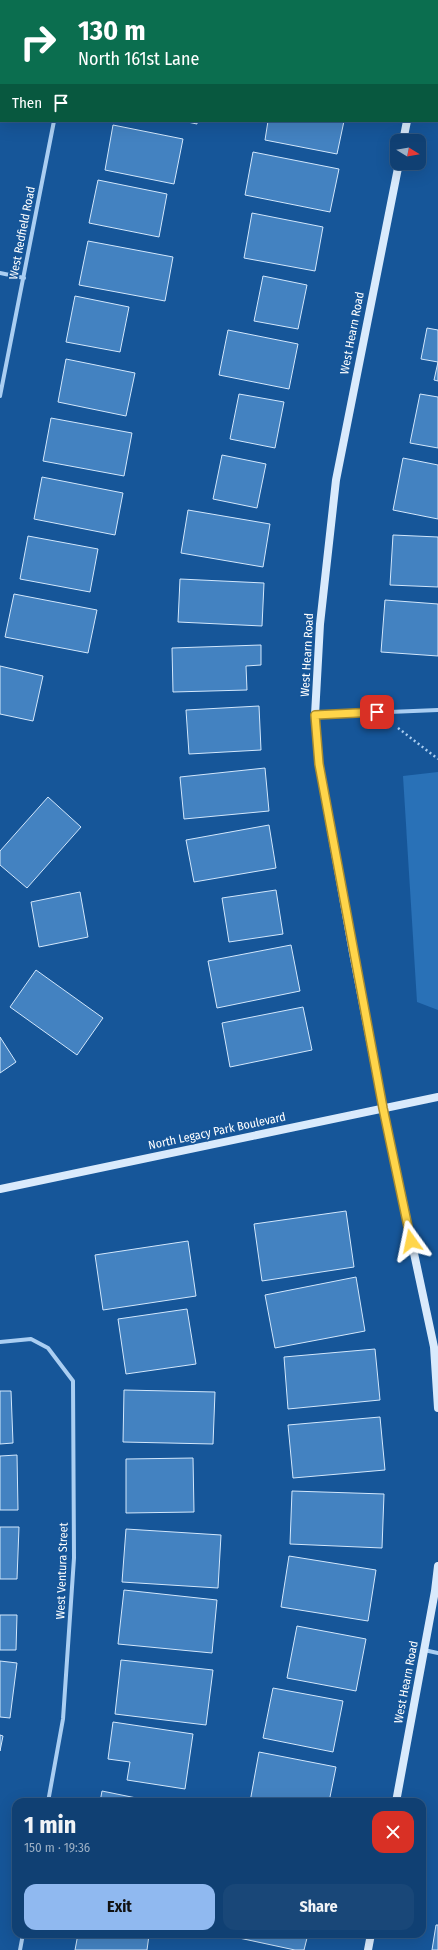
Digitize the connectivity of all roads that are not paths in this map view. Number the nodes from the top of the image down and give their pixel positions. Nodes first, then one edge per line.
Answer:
1 (54, 122) edge
2 (407, 122) edge
3 (404, 134) edge
4 (398, 170) edge
5 (0, 273) edge
6 (24, 278) junction
7 (0, 396) edge
8 (438, 710) edge
9 (315, 715) junction
10 (438, 1097) edge
11 (383, 1108) junction
12 (0, 1189) edge
13 (0, 1342) edge
14 (438, 1408) edge
15 (438, 1566) edge
16 (424, 1650) junction
17 (438, 1653) edge
18 (49, 1798) edge
19 (397, 1798) edge
20 (22, 1938) edge
21 (370, 1938) edge
22 (20, 1950) edge
23 (368, 1950) edge

1 - 6 street, West Redfield Road
2 - 3 street
4 - 9 street, West Hearn Road
5 - 6 street
6 - 7 street, West Redfield Road
8 - 9 street
9 - 11 street, West Hearn Road
10 - 11 street, North Legacy Park Boulevard
11 - 12 street, North Legacy Park Boulevard
11 - 14 street, West Hearn Road
13 - 18 street, West Ventura Street
15 - 16 street, West Hearn Road
16 - 17 street
16 - 19 street, West Hearn Road
20 - 22 street
21 - 23 street

